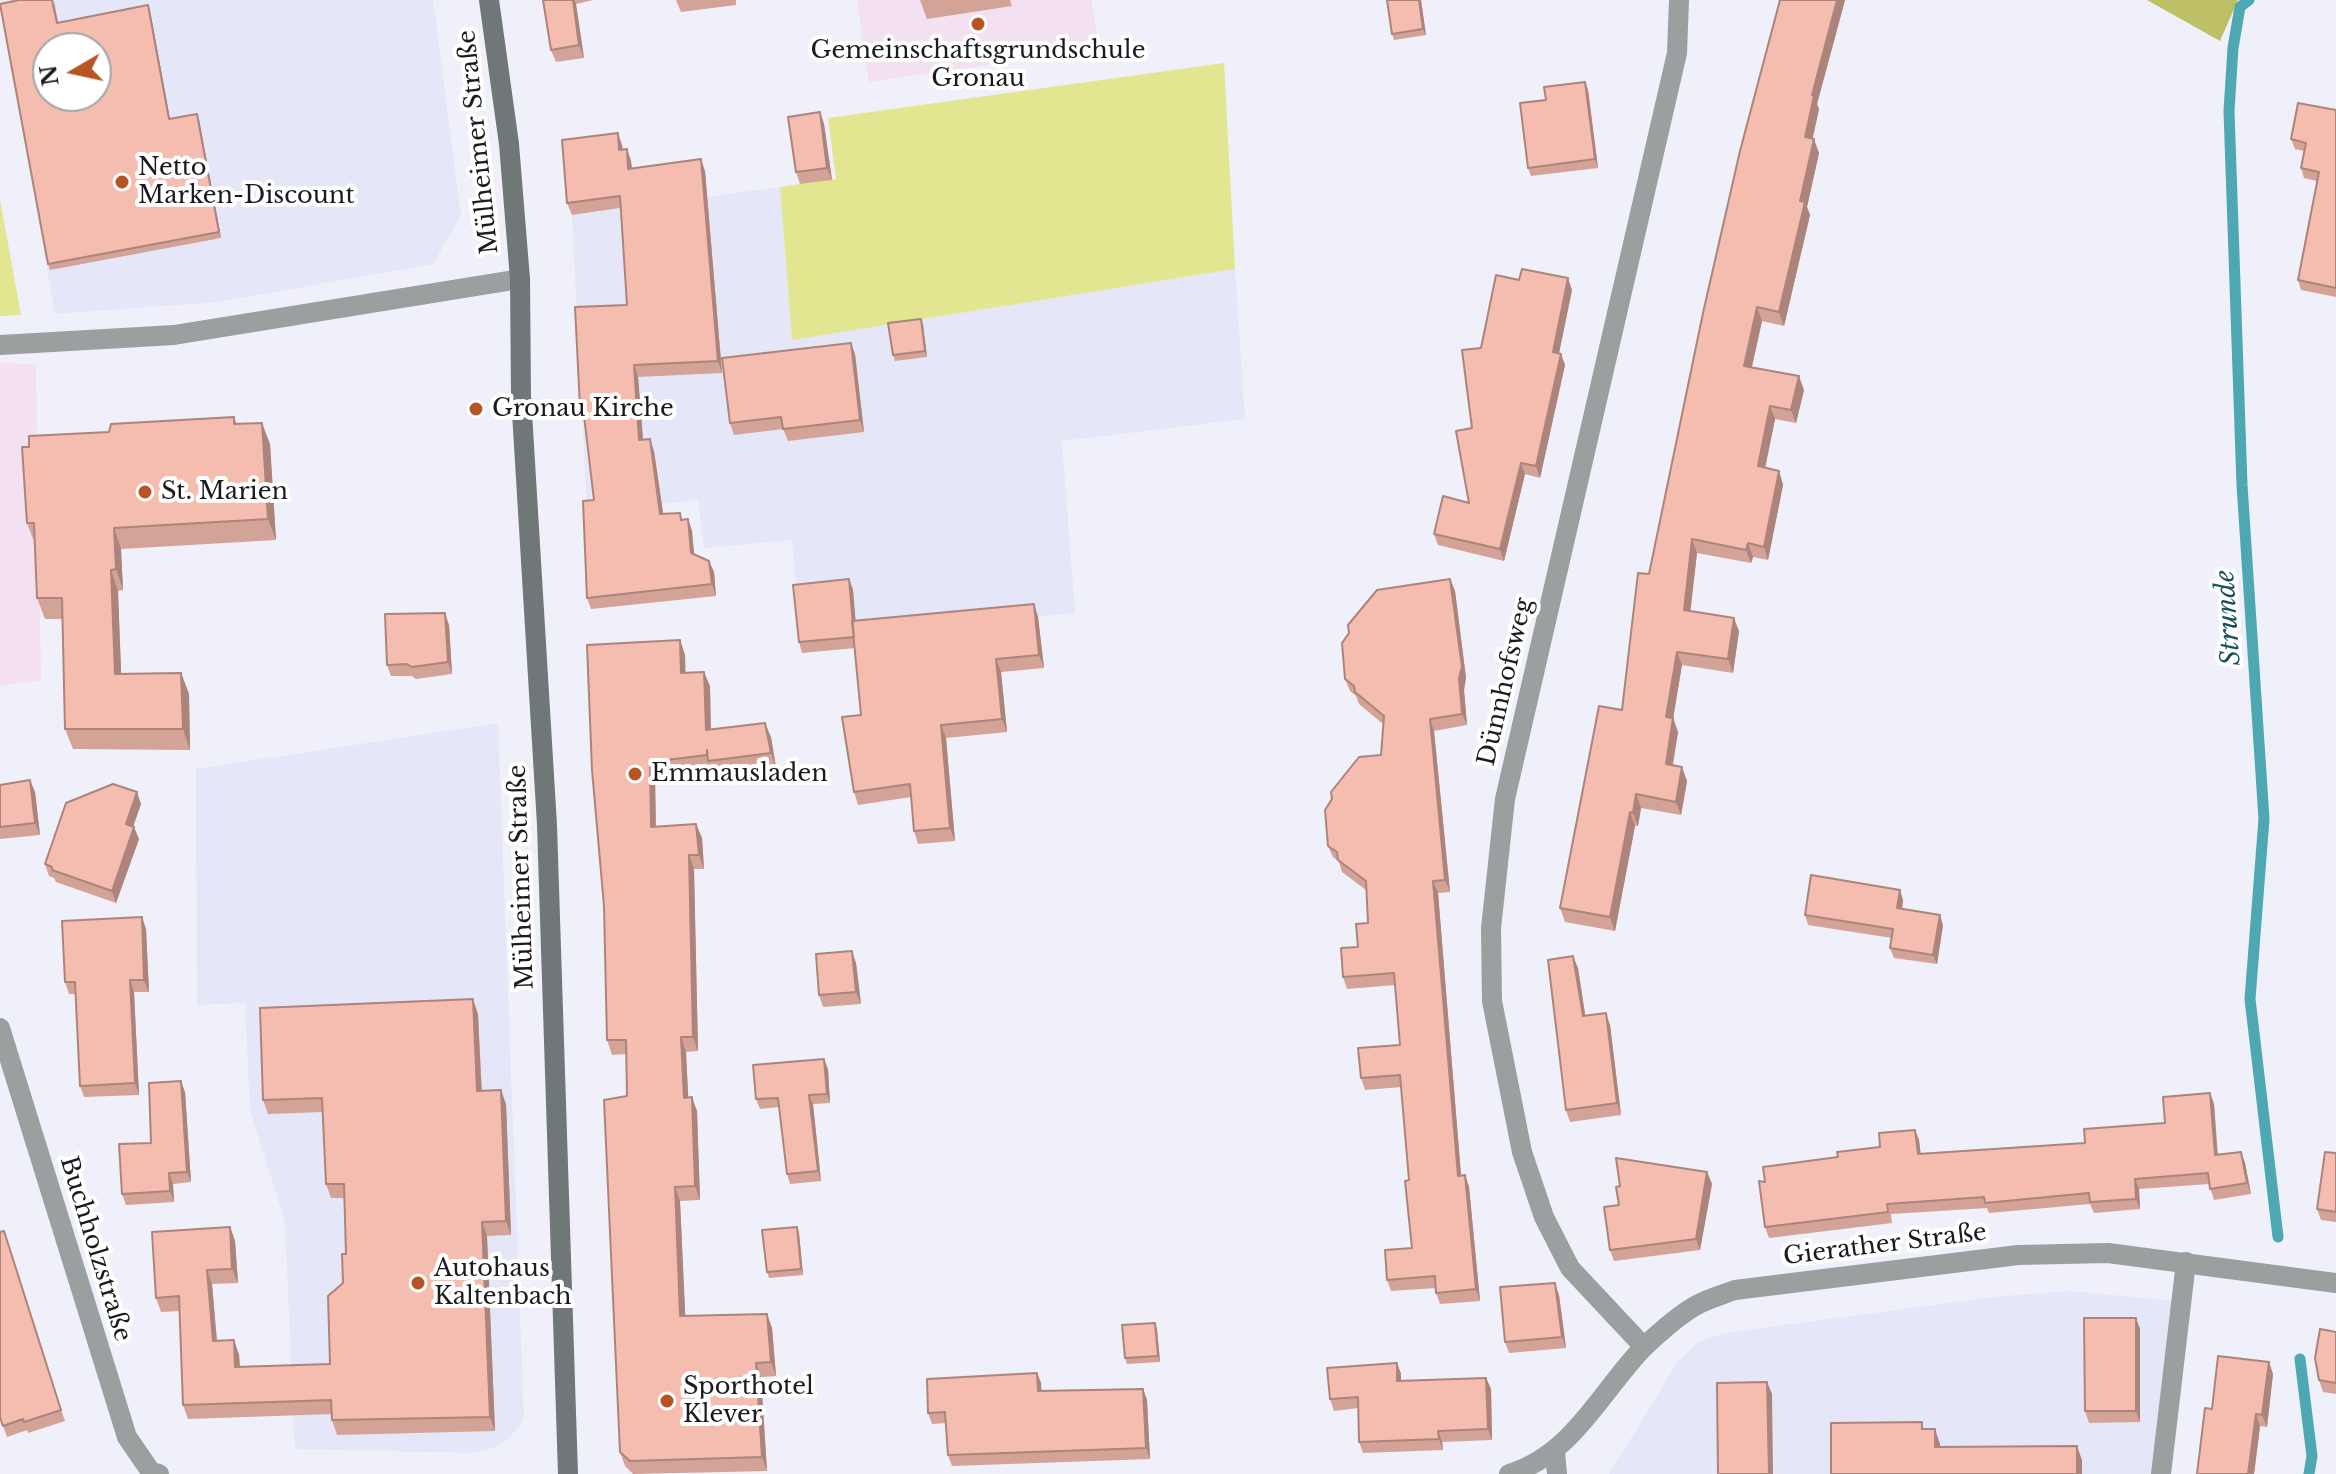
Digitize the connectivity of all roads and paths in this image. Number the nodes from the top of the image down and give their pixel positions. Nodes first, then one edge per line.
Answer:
1 (489, 0) edge
2 (1679, 0) edge
3 (520, 279) junction
4 (0, 345) edge
5 (0, 1028) edge
6 (2186, 1262) junction
7 (2336, 1283) edge
8 (1644, 1347) junction
9 (1555, 1452) junction
10 (159, 1474) edge
11 (568, 1474) edge
12 (1509, 1474) edge
13 (1557, 1474) edge
14 (2161, 1474) edge

1 - 3 main road, Mülheimer Straße
2 - 8 street, Dünnhofsweg
3 - 4 street, Mülheimer Straße
3 - 11 main road, Mülheimer Straße
5 - 10 street, Buchholzstraße
6 - 7 street, Gierather Straße
6 - 8 street, Gierather Straße
6 - 14 street
8 - 9 street, Gierather Straße
9 - 12 street, Gierather Straße
9 - 13 street

